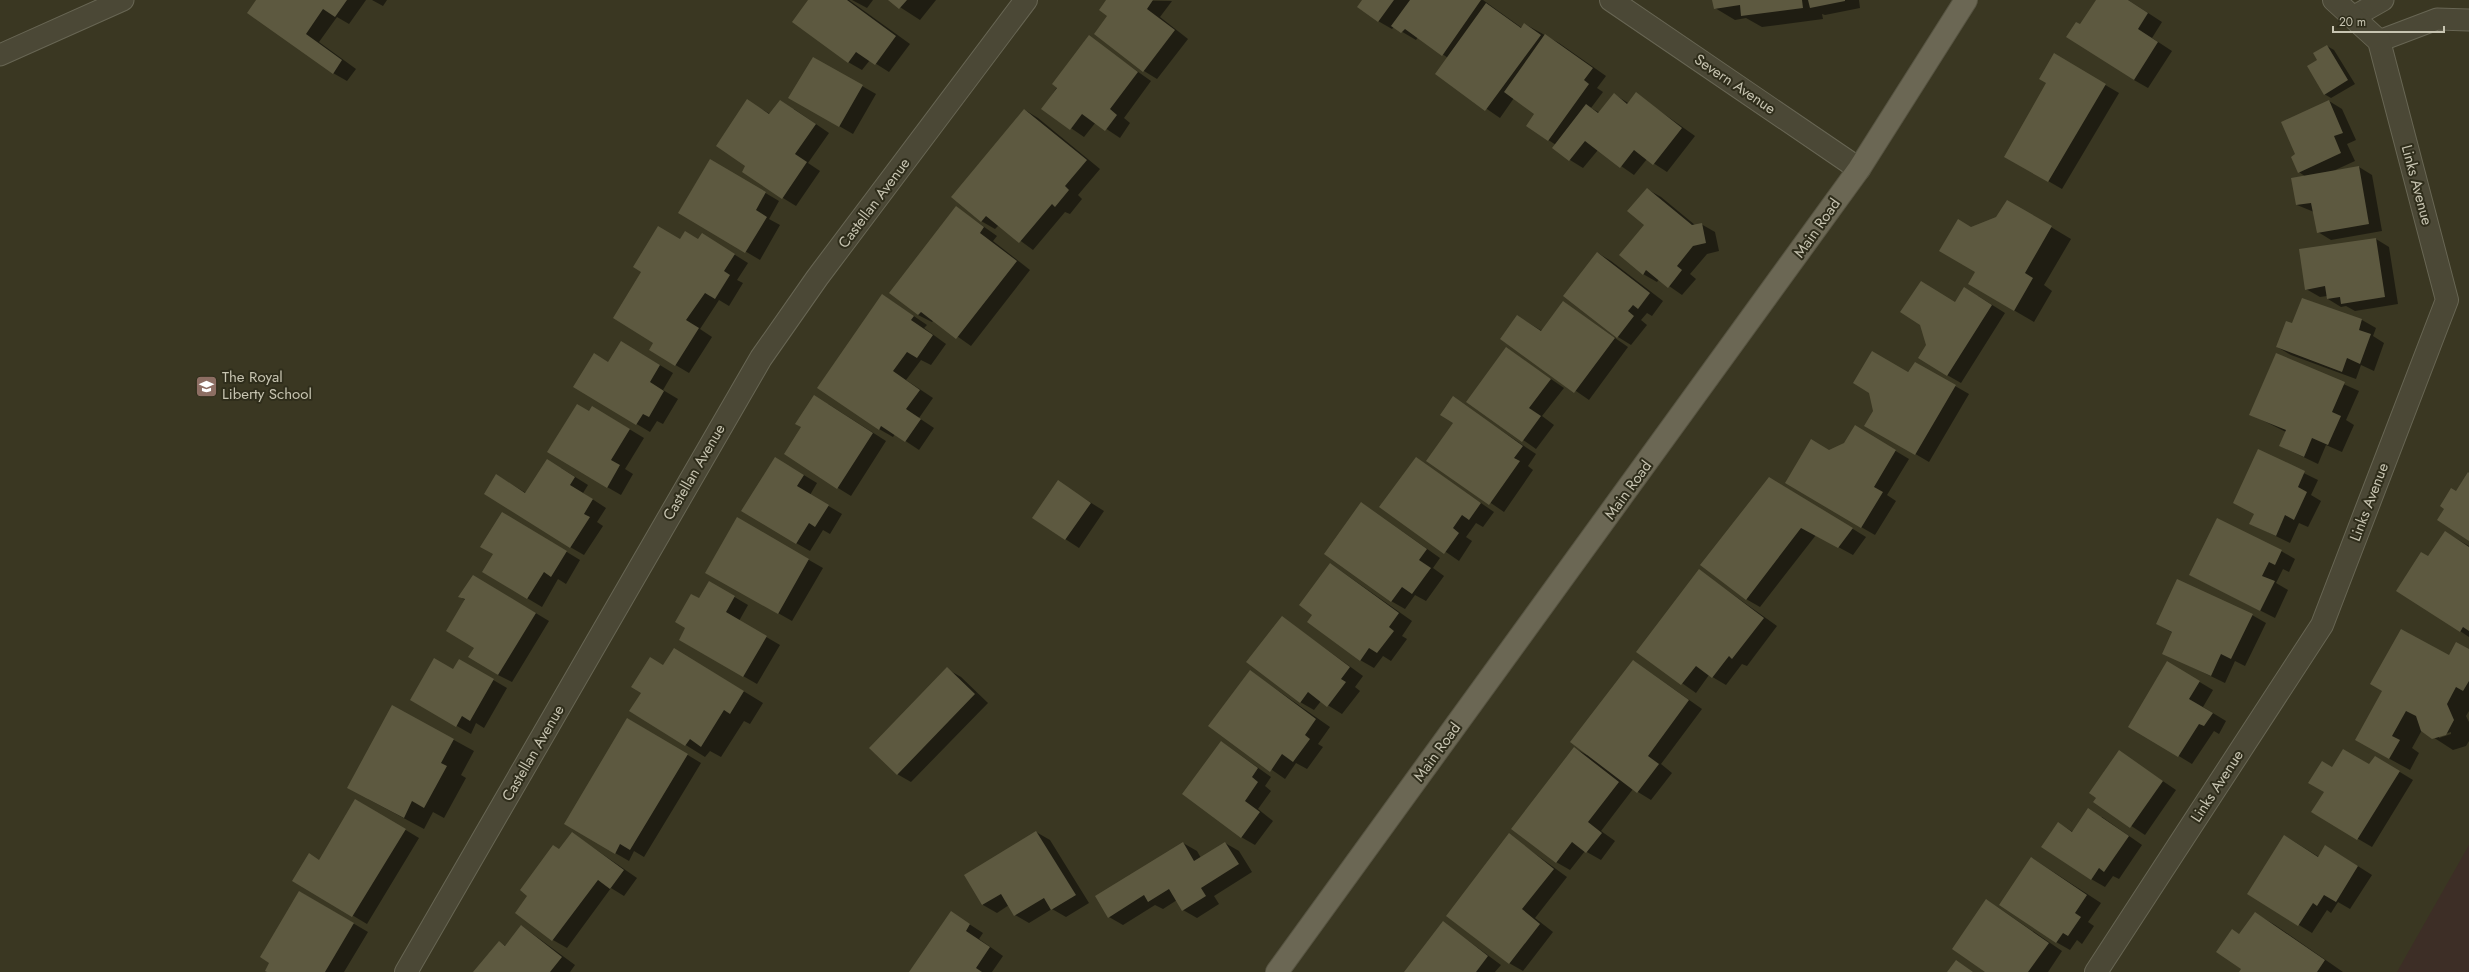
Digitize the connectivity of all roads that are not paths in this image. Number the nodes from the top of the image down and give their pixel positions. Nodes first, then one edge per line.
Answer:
1 (123, 0) edge
2 (1026, 0) edge
3 (1611, 0) edge
4 (1966, 0) edge
5 (2334, 0) edge
6 (2383, 0) edge
7 (2353, 17) junction
8 (2469, 20) edge
9 (2379, 41) junction
10 (0, 55) edge
11 (1859, 169) junction
12 (406, 972) edge
13 (1277, 972) edge
14 (2096, 972) edge

1 - 10 lane
2 - 12 street, Castellan Avenue
3 - 11 street, Severn Avenue
4 - 11 main road, Main Road
5 - 7 street
6 - 7 lane
7 - 9 street
8 - 9 lane
9 - 14 street, Links Avenue
11 - 13 main road, Main Road

